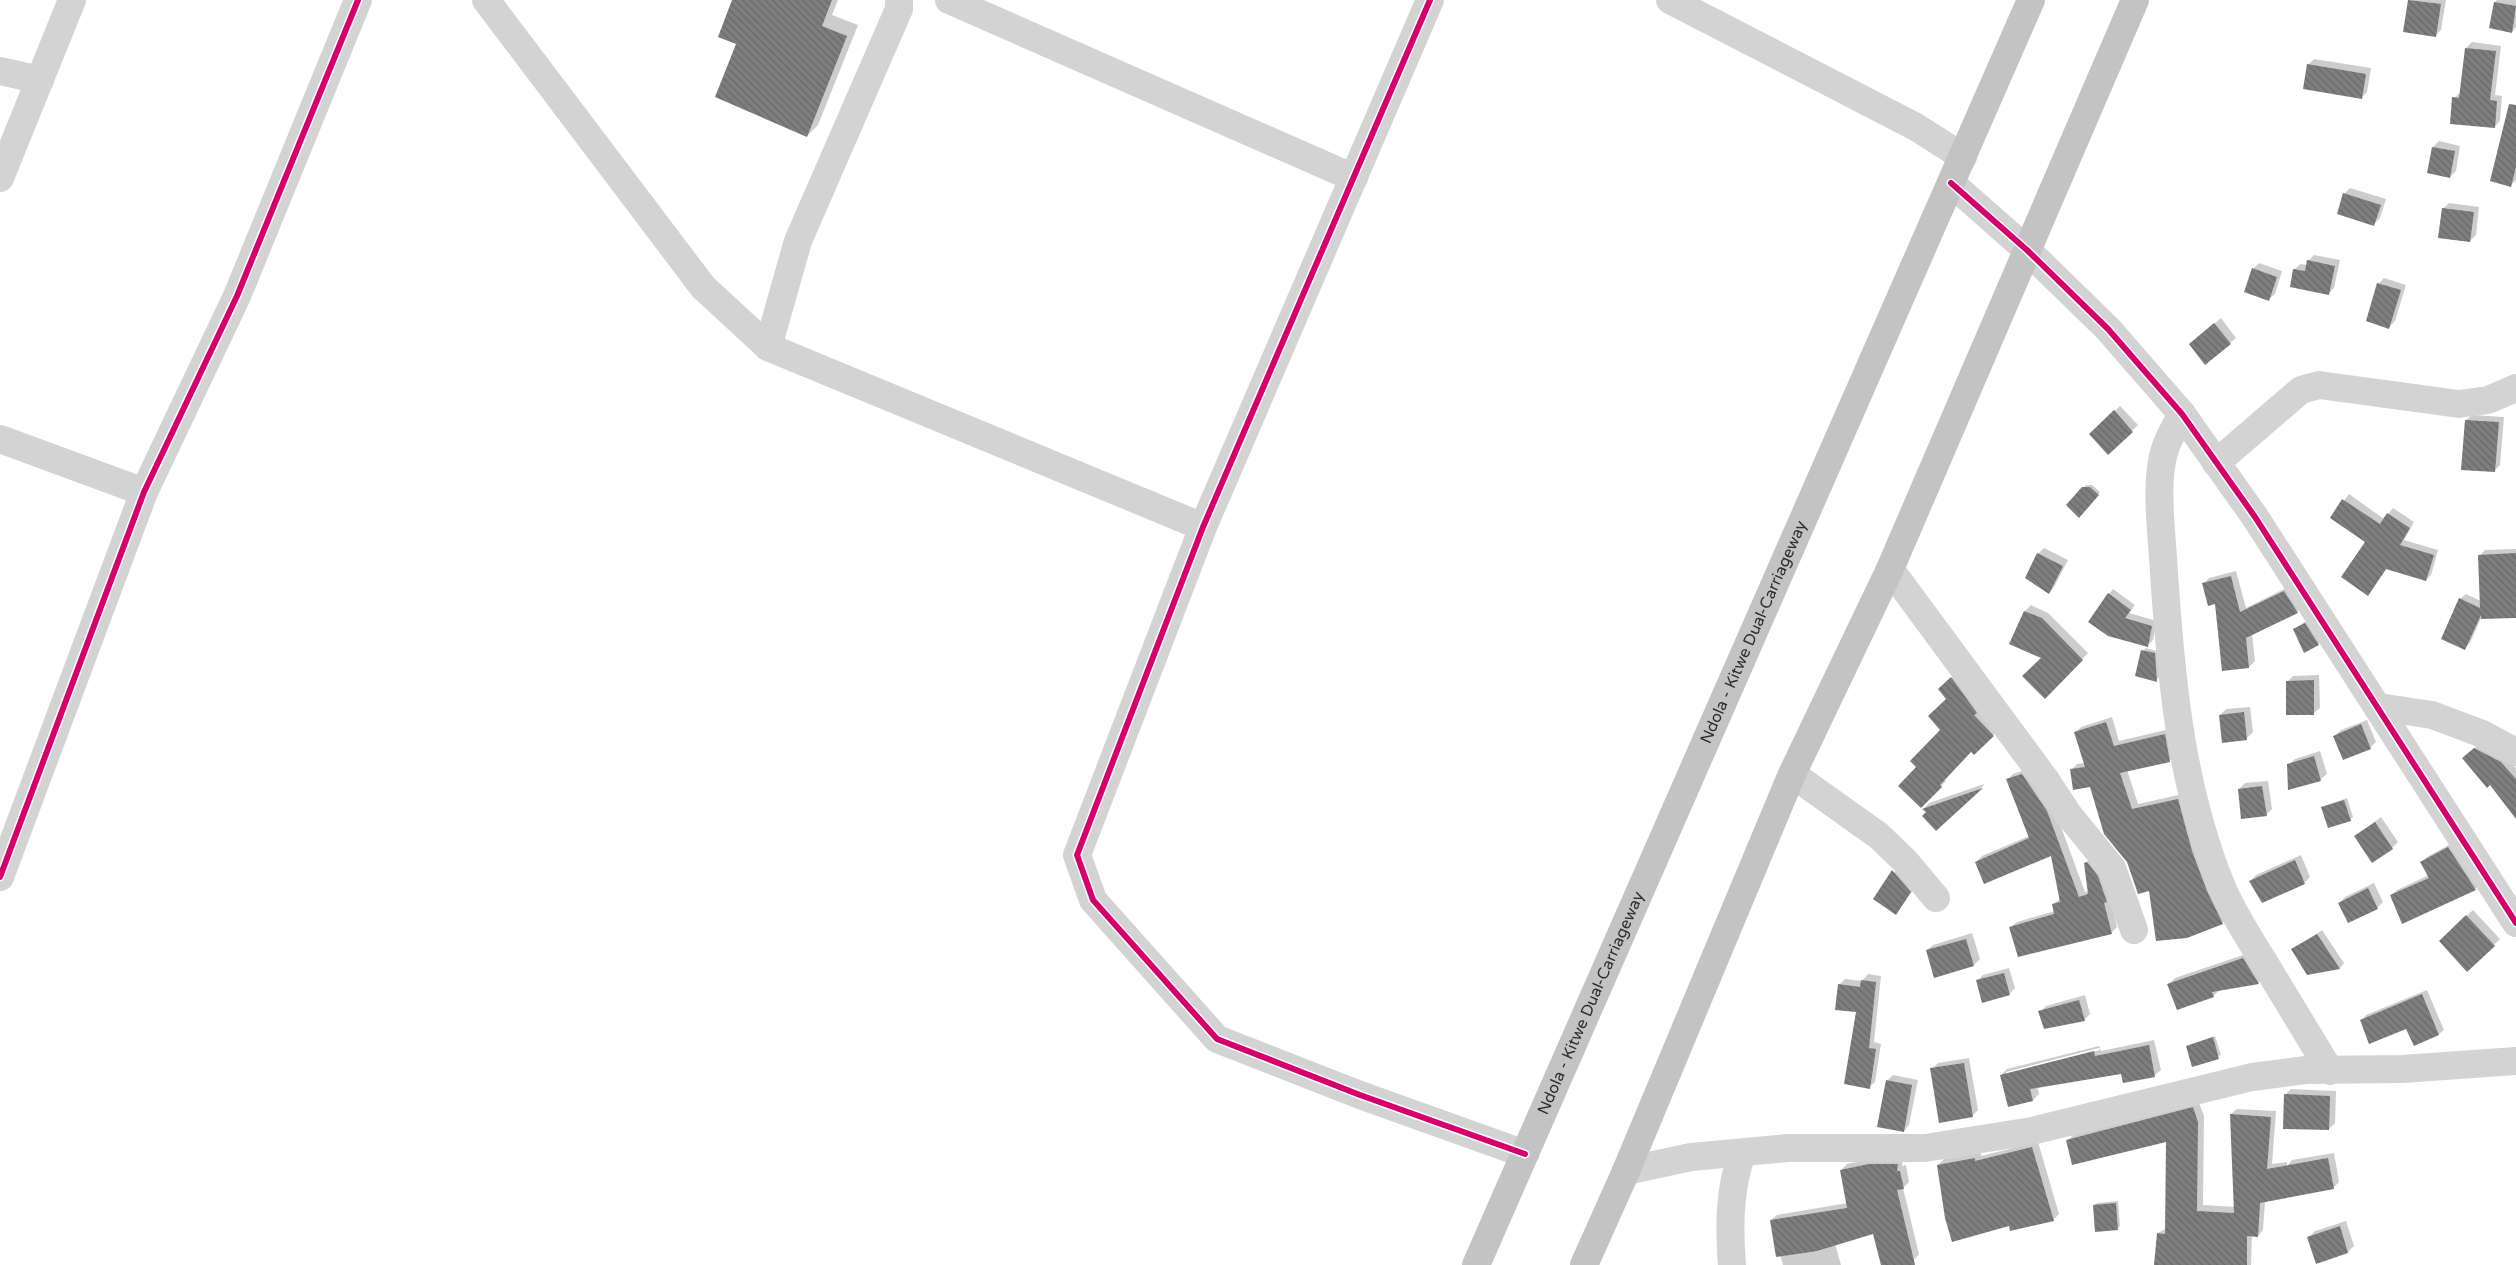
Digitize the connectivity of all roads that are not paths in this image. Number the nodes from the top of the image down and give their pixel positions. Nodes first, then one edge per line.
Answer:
1 (72, 0) edge
2 (358, 0) edge
3 (486, 0) edge
4 (899, 0) edge
5 (949, 0) edge
6 (1430, 0) edge
7 (1670, 0) edge
8 (2032, 0) edge
9 (2135, 0) edge
10 (0, 71) edge
11 (40, 80) junction
12 (1962, 157) junction
13 (0, 178) edge
14 (1354, 178) junction
15 (1952, 183) junction
16 (2028, 251) junction
17 (768, 347) junction
18 (2516, 388) edge
19 (2182, 414) junction
20 (0, 439) edge
21 (2216, 463) junction
22 (144, 492) junction
23 (1203, 527) junction
24 (1890, 569) junction
25 (2379, 707) junction
26 (2516, 752) edge
27 (1792, 774) junction
28 (0, 877) edge
29 (1936, 898) dead end
30 (2515, 917) edge
31 (2134, 930) dead end
32 (2516, 1062) edge
33 (2330, 1071) junction
34 (1742, 1153) junction
35 (1525, 1154) junction
36 (1626, 1171) junction
37 (1476, 1265) edge
38 (1584, 1265) edge
39 (1732, 1265) edge

1 - 11 street
2 - 22 street
3 - 17 street
4 - 17 street
5 - 14 street
6 - 14 street
7 - 12 street
8 - 12 highway, Ndola - Kitwe Dual-Carriageway
9 - 16 highway
10 - 11 street
11 - 13 street
12 - 15 highway, Ndola - Kitwe Dual-Carriageway
14 - 23 street
15 - 16 street
15 - 35 highway, Ndola - Kitwe Dual-Carriageway
16 - 19 street
16 - 24 highway
17 - 23 street
18 - 21 street
19 - 21 street
19 - 33 street
20 - 22 street
21 - 25 street
22 - 28 street
23 - 35 street
24 - 27 highway
24 - 31 street
25 - 26 street
25 - 30 street
27 - 29 street
27 - 36 highway
32 - 33 street
33 - 34 street
34 - 36 street
34 - 39 street
35 - 37 highway, Ndola - Kitwe Dual-Carriageway
36 - 38 highway

